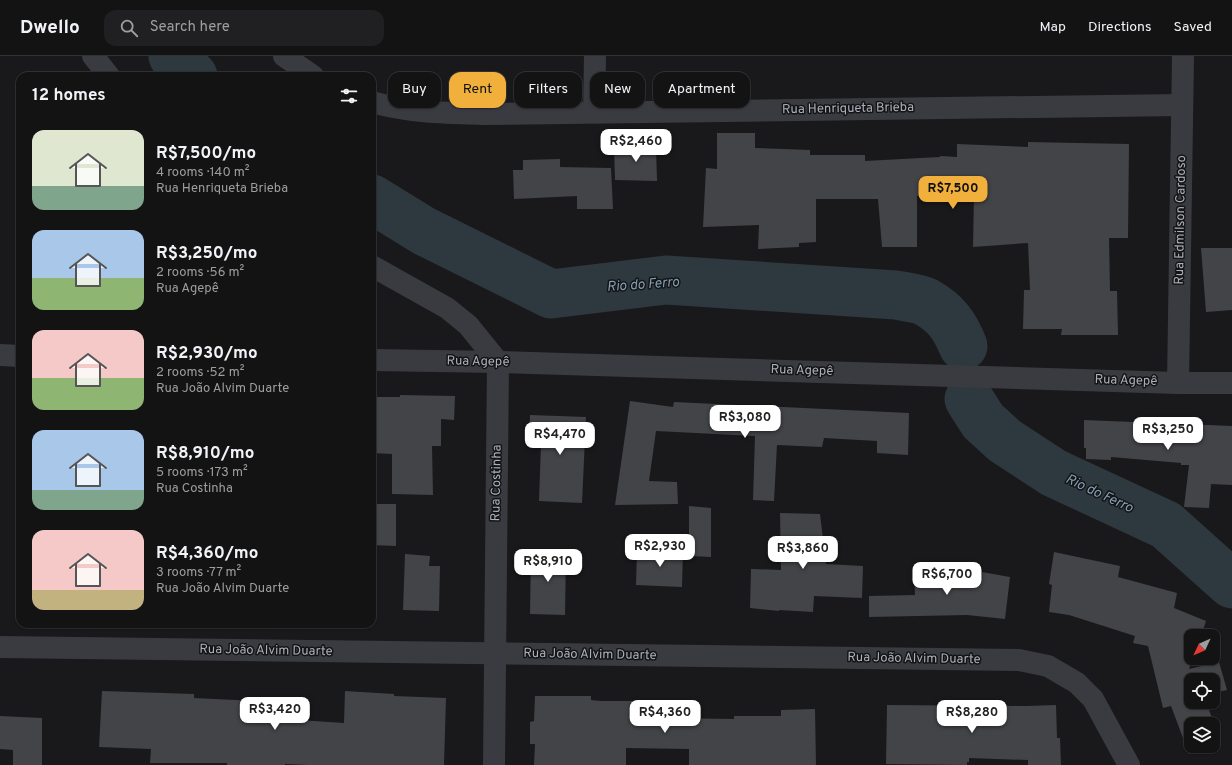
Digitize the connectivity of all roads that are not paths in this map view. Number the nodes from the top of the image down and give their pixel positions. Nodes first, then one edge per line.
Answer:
1 (93, 56) edge
2 (284, 56) edge
3 (595, 56) edge
4 (1183, 56) edge
5 (107, 72) edge
6 (306, 72) edge
7 (376, 103) edge
8 (1182, 105) junction
9 (594, 112) junction
10 (376, 268) edge
11 (0, 355) edge
12 (16, 356) edge
13 (376, 360) edge
14 (498, 362) junction
15 (1178, 383) junction
16 (1232, 383) edge
17 (0, 647) edge
18 (495, 653) junction
19 (494, 765) edge
20 (1129, 765) edge

1 - 5 street
2 - 6 street
3 - 9 street
4 - 8 street, Rua Edmilson Cardoso
7 - 9 street, Rua Henriqueta Brieba
8 - 9 street, Rua Henriqueta Brieba
8 - 15 street, Rua Edmilson Cardoso
10 - 14 street
11 - 12 street
13 - 14 street, Rua Agepê
14 - 15 street, Rua Agepê
14 - 18 street, Rua Costinha
15 - 16 street, Rua Agepê
17 - 18 street, Rua João Alvim Duarte
18 - 19 street, Rua Costinha
18 - 20 street, Rua João Alvim Duarte

